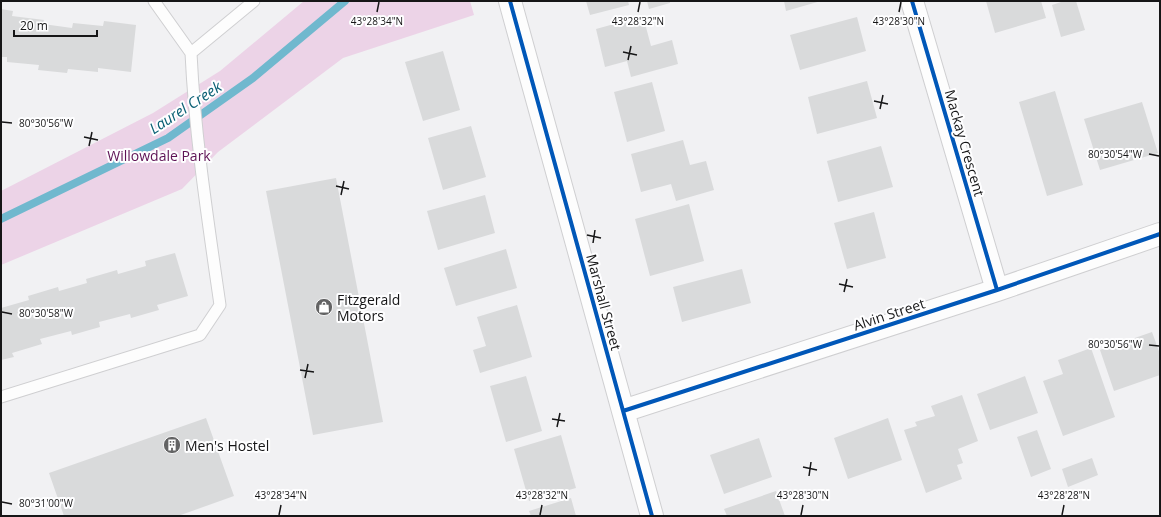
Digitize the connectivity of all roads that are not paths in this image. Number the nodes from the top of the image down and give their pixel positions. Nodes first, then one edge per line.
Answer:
1 (154, 1) edge
2 (254, 1) edge
3 (510, 1) edge
4 (912, 1) edge
5 (191, 53) junction
6 (1160, 234) edge
7 (997, 290) junction
8 (1, 397) edge
9 (623, 411) junction
10 (652, 516) edge

1 - 5 lane
2 - 5 lane
3 - 9 street, Marshall Street
4 - 7 street, Mackay Crescent
5 - 8 lane
6 - 7 street, Alvin Street
7 - 9 street, Alvin Street
9 - 10 street, Marshall Street

